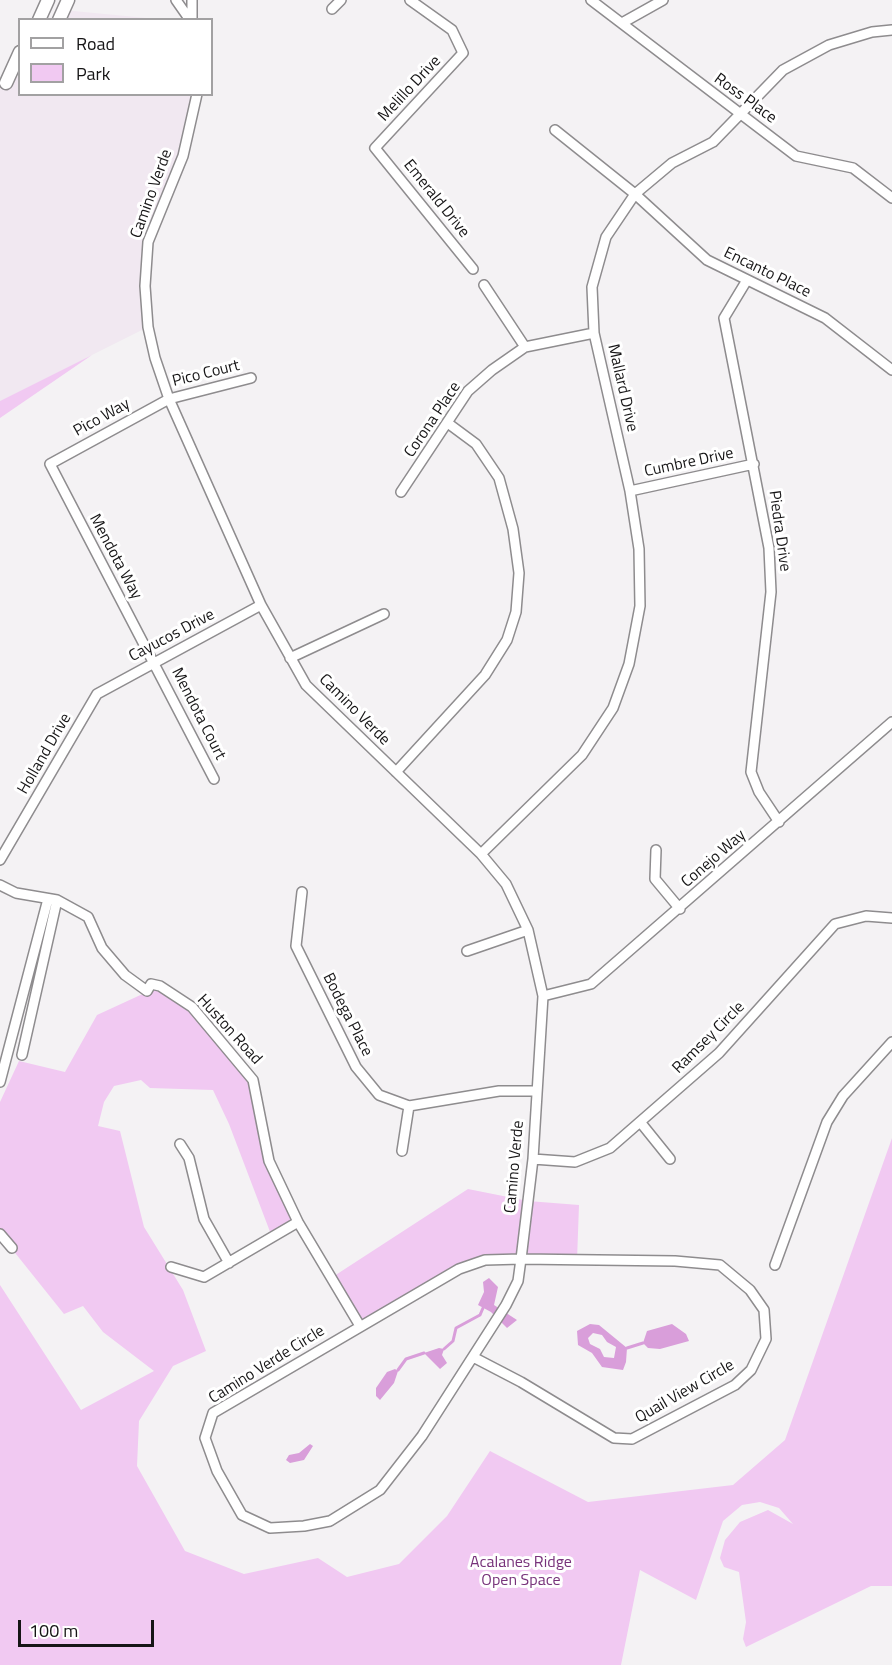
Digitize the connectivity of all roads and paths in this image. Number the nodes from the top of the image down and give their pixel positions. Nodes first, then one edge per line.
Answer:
1 (48, 0) edge
2 (68, 0) edge
3 (176, 0) edge
4 (192, 0) edge
5 (341, 0) edge
6 (410, 0) edge
7 (591, 0) edge
8 (663, 0) edge
9 (332, 9) dead end
10 (40, 18) edge
11 (60, 18) edge
12 (190, 18) edge
13 (191, 18) edge
14 (622, 23) junction
15 (892, 30) edge
16 (18, 56) edge
17 (18, 77) edge
18 (3, 86) edge
19 (197, 96) edge
20 (739, 112) junction
21 (555, 130) dead end
22 (375, 148) joint
23 (635, 194) junction
24 (892, 198) edge
25 (473, 269) dead end
26 (747, 280) junction
27 (484, 285) dead end
28 (594, 333) junction
29 (525, 347) junction
30 (892, 370) edge
31 (251, 378) dead end
32 (169, 399) junction
33 (449, 423) junction
34 (50, 464) joint
35 (754, 464) junction
36 (630, 491) junction
37 (401, 492) dead end
38 (261, 605) junction
39 (384, 614) dead end
40 (290, 658) junction
41 (154, 663) junction
42 (98, 694) joint
43 (892, 722) edge
44 (396, 772) junction
45 (214, 779) dead end
46 (779, 822) junction
47 (656, 850) dead end
48 (481, 854) junction
49 (0, 861) edge
50 (0, 885) edge
51 (302, 892) dead end
52 (53, 900) junction
53 (680, 909) junction
54 (892, 918) edge
55 (528, 930) junction
56 (467, 951) dead end
57 (543, 996) junction
58 (892, 1042) edge
59 (22, 1055) dead end
60 (0, 1082) edge
61 (536, 1091) junction
62 (409, 1106) junction
63 (641, 1123) junction
64 (180, 1144) dead end
65 (402, 1150) dead end
66 (533, 1159) junction
67 (670, 1159) dead end
68 (298, 1222) junction
69 (0, 1234) edge
70 (12, 1248) dead end
71 (521, 1259) junction
72 (229, 1263) junction
73 (775, 1264) dead end
74 (171, 1267) dead end
75 (360, 1326) junction
76 (473, 1357) junction

1 - 10 main road
2 - 11 main road
3 - 12 street
4 - 13 street
5 - 9 street
6 - 22 street, Melillo Drive
7 - 14 street, Ross Place
8 - 14 street
14 - 20 street, Ross Place
15 - 20 street, Mallard Drive
16 - 18 main road
17 - 18 main road
19 - 32 street, Camino Verde
20 - 23 street, Mallard Drive
20 - 24 street, Ross Place
21 - 23 street, Encanto Place
22 - 25 street, Emerald Drive
23 - 26 street, Encanto Place
23 - 28 street, Mallard Drive
26 - 30 street, Encanto Place
26 - 35 street, Piedra Drive
27 - 29 street
28 - 29 street, Corona Place
28 - 36 street, Mallard Drive
29 - 33 street, Corona Place
31 - 32 street, Pico Court
32 - 34 street, Pico Way
32 - 38 street, Camino Verde
33 - 37 street, Corona Place
33 - 44 street
34 - 41 street, Mendota Way
35 - 36 street, Cumbre Drive
35 - 46 street, Piedra Drive
36 - 48 street, Mallard Drive
38 - 40 street, Camino Verde
38 - 41 street, Cayucos Drive
39 - 40 street
40 - 44 street, Camino Verde
41 - 42 street, Cayucos Drive
41 - 45 street, Mendota Court
42 - 49 street, Holland Drive
43 - 46 street, Conejo Way
44 - 48 street, Camino Verde
46 - 53 street, Conejo Way
47 - 53 street
48 - 55 street, Camino Verde
50 - 52 street, Huston Road
51 - 62 street, Bodega Place
52 - 59 street
52 - 60 street
52 - 68 street, Huston Road
53 - 57 street, Conejo Way
54 - 63 street, Ramsey Circle
55 - 56 street
55 - 57 street, Camino Verde
57 - 61 street, Camino Verde
58 - 73 street
61 - 62 street, Bodega Place
61 - 66 street, Camino Verde
62 - 65 street
63 - 66 street, Ramsey Circle
63 - 67 street
64 - 72 street
66 - 71 street, Camino Verde
68 - 72 street
68 - 75 street, Huston Road
69 - 70 street
71 - 75 street, Camino Verde Circle
71 - 76 street, Camino Verde Circle
71 - 76 street, Quail View Circle
72 - 74 street
75 - 76 street, Camino Verde Circle

